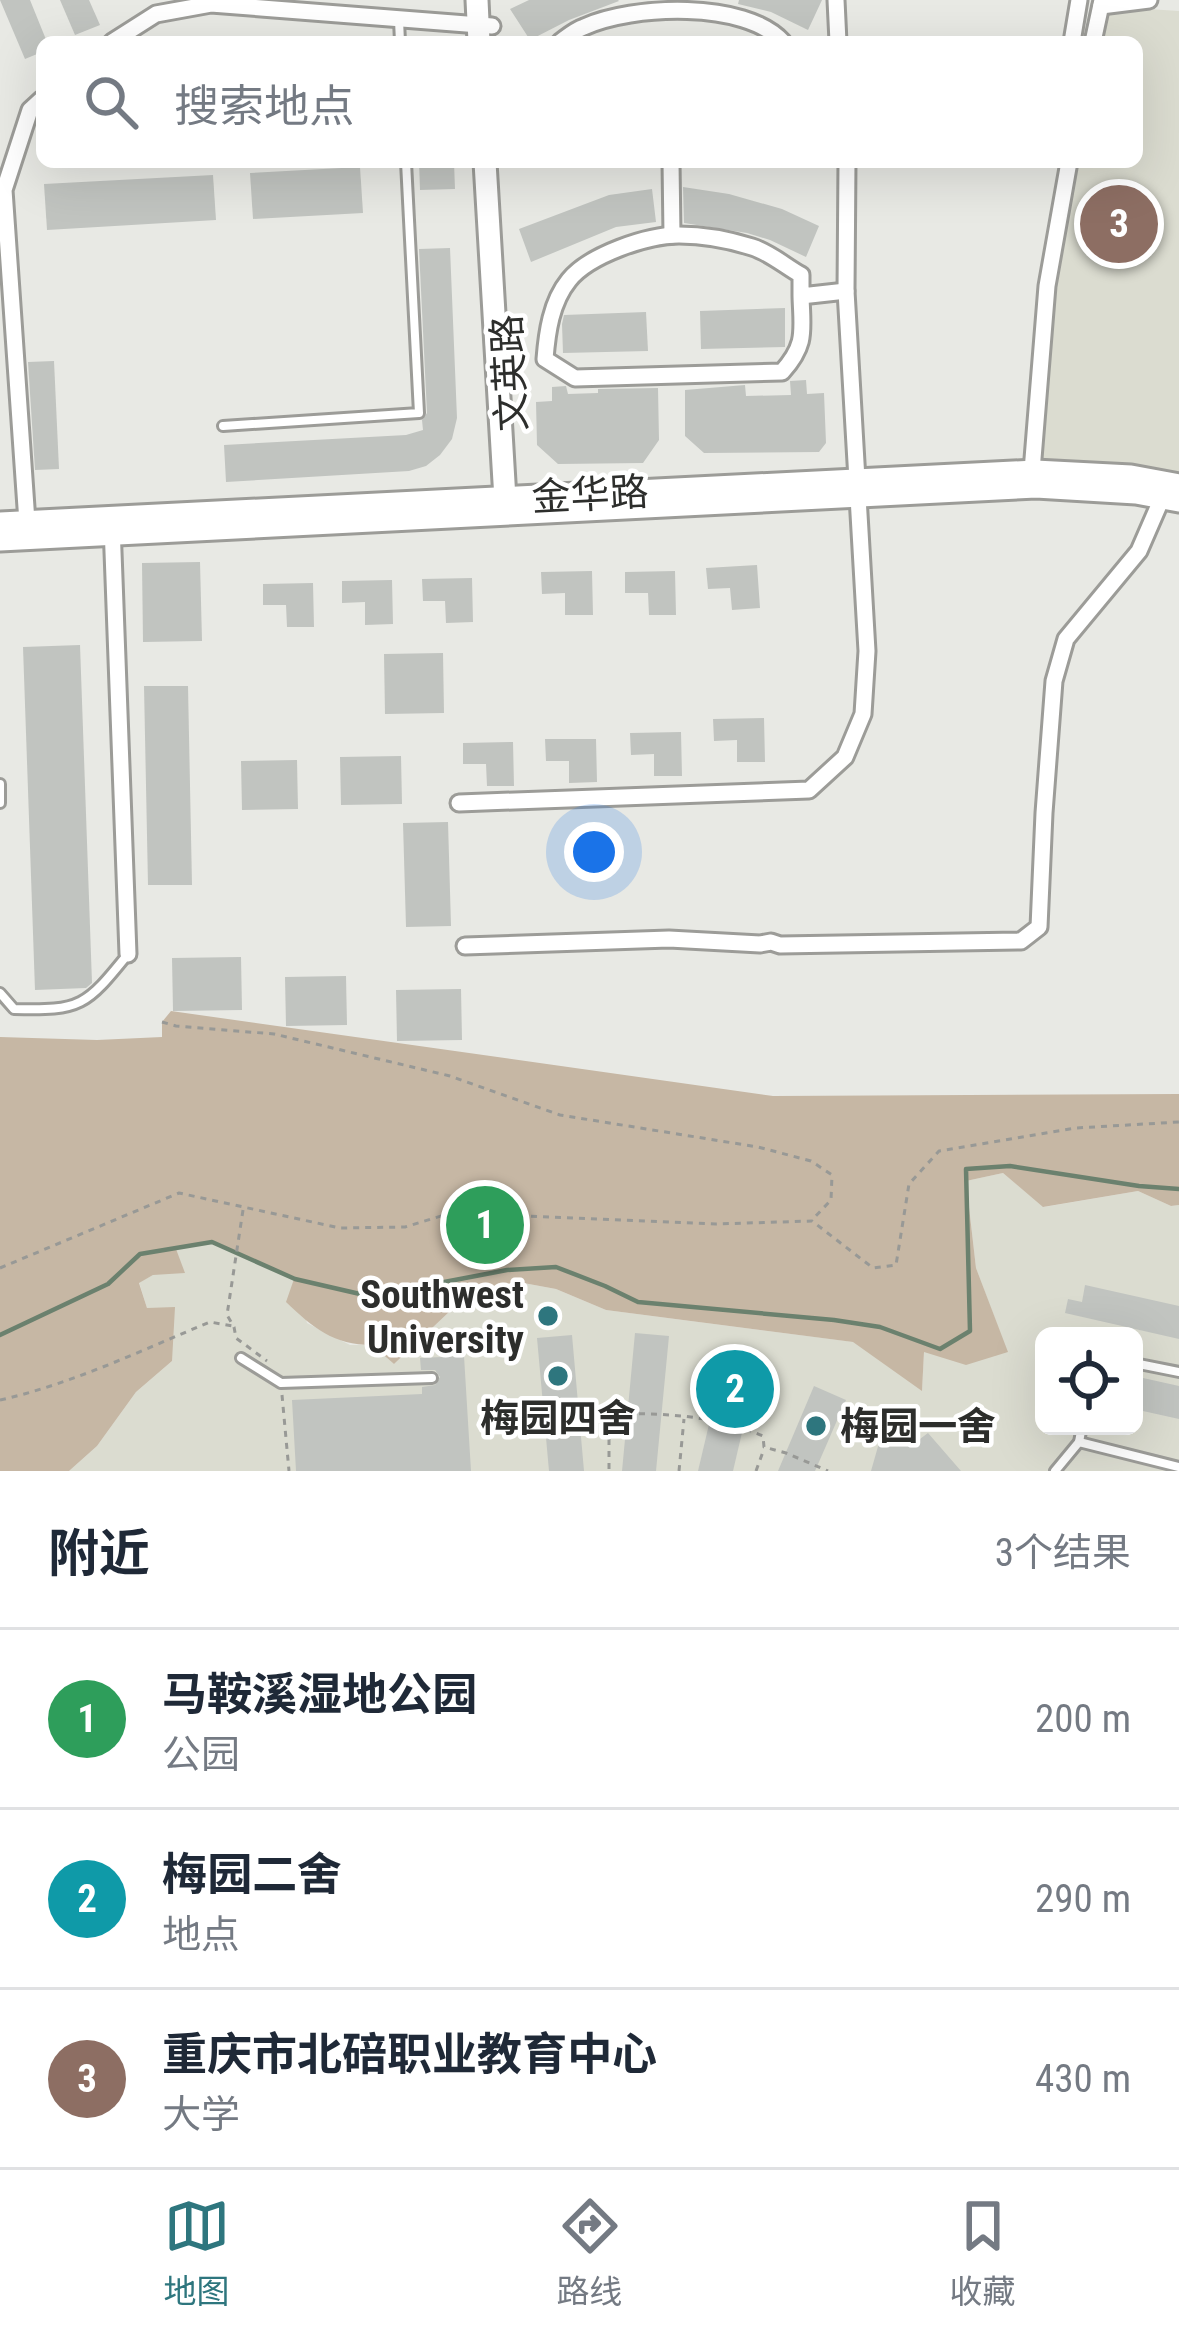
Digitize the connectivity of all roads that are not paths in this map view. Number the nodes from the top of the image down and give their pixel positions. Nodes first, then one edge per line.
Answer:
1 (477, 0) edge
2 (491, 0) edge
3 (836, 0) edge
4 (1079, 0) edge
5 (1149, 0) edge
6 (1101, 3) edge
7 (399, 18) junction
8 (485, 34) edge
9 (121, 36) edge
10 (400, 36) edge
11 (569, 36) edge
12 (778, 36) edge
13 (838, 36) edge
14 (1073, 36) edge
15 (1095, 36) edge
16 (36, 104) edge
17 (406, 168) edge
18 (485, 168) edge
19 (498, 168) edge
20 (671, 168) edge
21 (847, 168) edge
22 (1068, 168) edge
23 (672, 235) junction
24 (846, 291) junction
25 (801, 296) junction
26 (223, 426) dead end
27 (1032, 471) junction
28 (857, 488) junction
29 (1174, 495) edge
30 (511, 504) junction
31 (27, 522) junction
32 (0, 523) edge
33 (112, 526) junction
34 (0, 540) edge
35 (0, 784) edge
36 (0, 803) edge
37 (459, 803) dead end
38 (465, 946) dead end
39 (128, 954) joint
40 (0, 993) edge
41 (241, 1358) dead end
42 (1143, 1365) edge
43 (1179, 1372) edge
44 (432, 1378) dead end
45 (1080, 1435) edge
46 (1079, 1442) junction
47 (1179, 1467) edge
48 (1055, 1471) edge

1 - 8 main road
2 - 8 main road
3 - 13 street
4 - 14 street
5 - 6 street
6 - 15 street
7 - 8 street
7 - 9 street
7 - 10 lane
11 - 12 street
16 - 31 street
17 - 26 lane
18 - 30 main road, 文英路
19 - 30 main road, 文英路
20 - 23 street
21 - 24 street
22 - 27 street
23 - 25 street
23 - 25 street
24 - 25 street
24 - 28 street
27 - 28 main road, 金华路
27 - 29 main road, 金华路
28 - 29 main road, 金华路
28 - 30 main road, 金华路
28 - 37 street
29 - 38 street
30 - 33 main road, 金华路
31 - 32 main road, 金华路
31 - 33 main road, 金华路
33 - 34 main road, 金华路
33 - 39 street
35 - 36 lane
39 - 40 lane
41 - 44 lane
42 - 43 lane
45 - 46 lane
46 - 47 lane
46 - 48 lane

